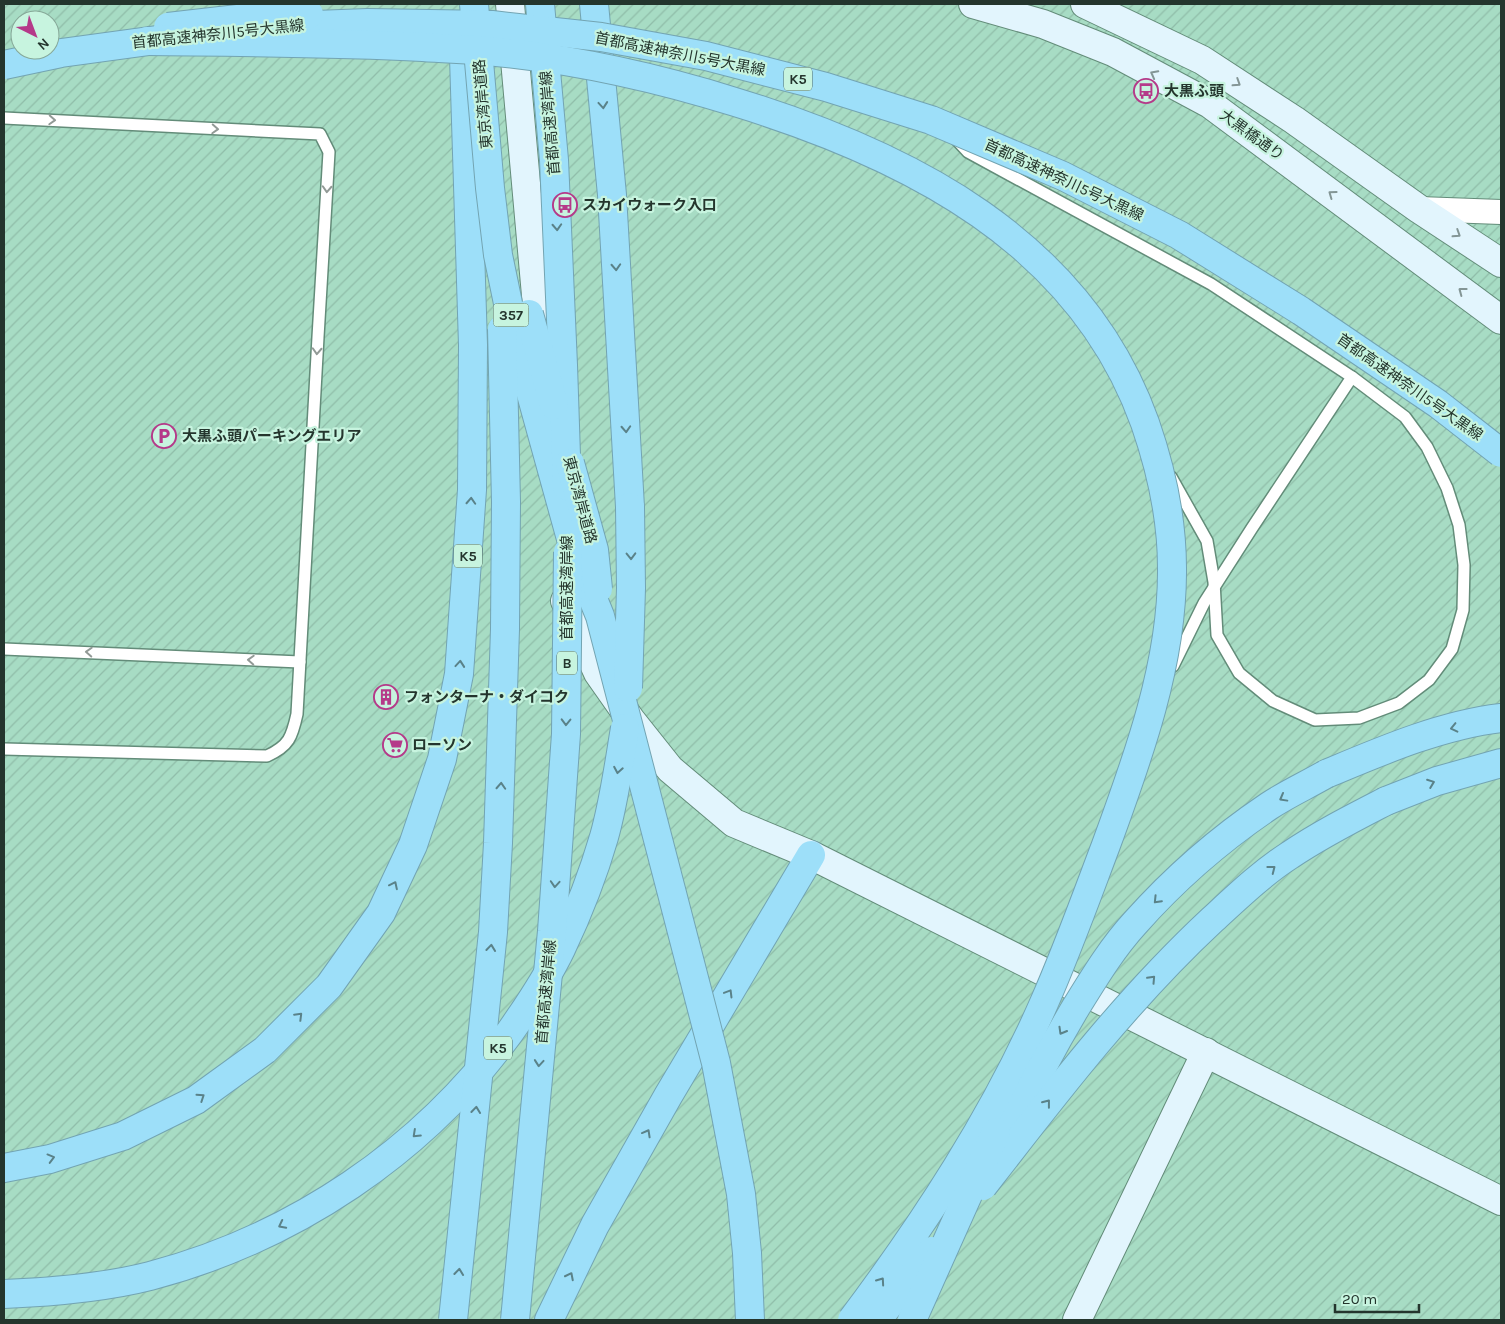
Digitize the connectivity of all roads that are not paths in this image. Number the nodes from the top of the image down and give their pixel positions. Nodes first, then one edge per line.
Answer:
1 (462, 4) edge
2 (474, 4) edge
3 (484, 4) edge
4 (494, 4) edge
5 (510, 4) edge
6 (540, 4) edge
7 (594, 4) edge
8 (973, 4) edge
9 (1085, 4) edge
10 (146, 35) junction
11 (60, 43) edge
12 (4, 65) edge
13 (924, 104) junction
14 (4, 118) edge
15 (1419, 209) junction
16 (1501, 212) edge
17 (1501, 263) edge
18 (1501, 320) edge
19 (1352, 377) junction
20 (1501, 437) edge
21 (1152, 445) junction
22 (1501, 452) edge
23 (600, 616) junction
24 (4, 648) edge
25 (300, 662) junction
26 (1173, 666) junction
27 (1501, 718) edge
28 (4, 749) edge
29 (1501, 763) edge
30 (811, 856) junction
31 (1206, 1052) junction
32 (4, 1168) edge
33 (1501, 1201) edge
34 (4, 1294) edge
35 (453, 1320) edge
36 (515, 1320) edge
37 (549, 1320) edge
38 (750, 1320) edge
39 (852, 1320) edge
40 (877, 1320) edge
41 (914, 1320) edge
42 (1077, 1320) edge

32 -> 1 highway, K5, bridge
2 - 23 highway, 東京湾岸道路 / 357, bridge
35 -> 3 highway, bridge
4 - 23 highway, 東京湾岸道路 / 357, bridge
5 - 30 street
6 -> 36 highway, 首都高速湾岸線 / B, bridge
7 -> 34 highway, K5, bridge
18 -> 8 street, 大黒橋通り
9 -> 15 street
10 - 11 highway, 首都高速神奈川5号大黒線 / K5
10 - 12 highway, 首都高速神奈川5号大黒線 / K5, bridge
10 - 13 highway, 首都高速神奈川5号大黒線 / K5, bridge
10 - 21 highway, bridge
10 - 22 highway, 首都高速神奈川5号大黒線 / K5, bridge
10 - 26 highway, bridge
13 - 19 lane, bridge
13 - 20 highway, 首都高速神奈川5号大黒線 / K5
14 -> 25 lane
15 - 16 street
15 -> 17 street
19 - 21 lane, bridge
19 - 26 lane
39 -> 21 highway, bridge
23 - 38 highway, bridge
25 -> 24 lane
25 - 28 lane
26 - 41 highway, bridge
27 -> 41 highway, bridge
40 -> 29 highway, bridge
30 - 31 street
37 -> 30 highway
31 - 33 street
31 - 42 street

